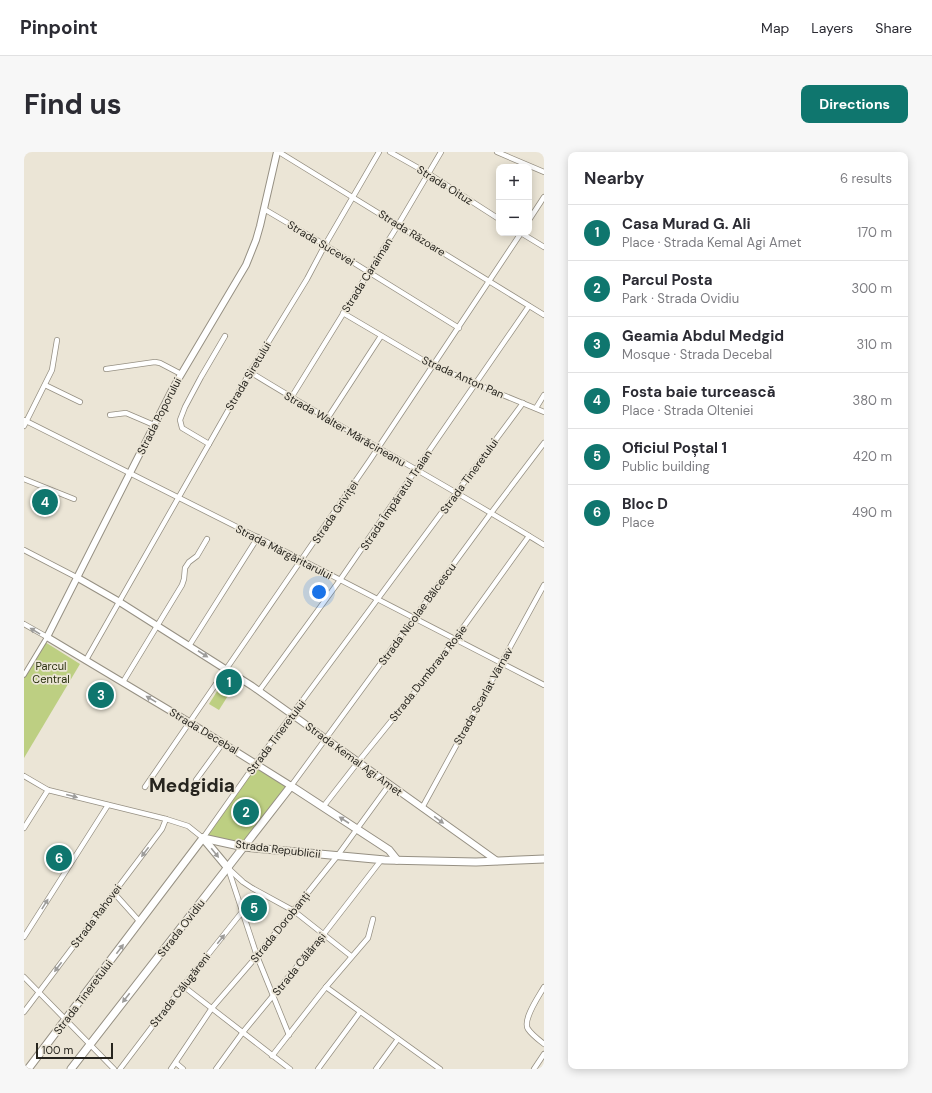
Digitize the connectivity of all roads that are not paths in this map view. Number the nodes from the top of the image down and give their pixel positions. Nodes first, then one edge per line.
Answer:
1 (278, 152) edge
2 (379, 152) edge
3 (390, 152) edge
4 (441, 152) edge
5 (497, 152) edge
6 (544, 172) edge
7 (429, 174) junction
8 (353, 197) junction
9 (544, 197) edge
10 (264, 209) junction
11 (532, 215) edge
12 (496, 217) edge
13 (398, 225) junction
14 (519, 236) edge
15 (526, 236) edge
16 (326, 245) junction
17 (544, 247) edge
18 (369, 272) junction
19 (490, 282) junction
20 (529, 306) junction
21 (344, 313) junction
22 (544, 315) edge
23 (459, 328) junction
24 (225, 336) dead end
25 (381, 336) junction
26 (57, 340) dead end
27 (433, 366) junction
28 (106, 369) dead end
29 (250, 372) junction
30 (181, 374) junction
31 (477, 383) junction
32 (45, 385) junction
33 (544, 395) edge
34 (291, 398) junction
35 (80, 402) dead end
36 (523, 403) junction
37 (536, 408) junction
38 (544, 412) edge
39 (110, 415) dead end
40 (327, 419) junction
41 (25, 422) edge
42 (154, 425) junction
43 (544, 443) edge
44 (209, 444) junction
45 (378, 448) junction
46 (416, 469) junction
47 (130, 474) junction
48 (24, 479) edge
49 (457, 492) junction
50 (74, 499) dead end
51 (178, 499) junction
52 (491, 512) junction
53 (529, 536) junction
54 (258, 537) junction
55 (207, 539) dead end
56 (544, 545) edge
57 (24, 550) edge
58 (302, 560) junction
59 (78, 578) junction
60 (340, 580) junction
61 (544, 585) edge
62 (378, 600) junction
63 (118, 601) junction
64 (413, 618) junction
65 (24, 624) edge
66 (158, 626) junction
67 (47, 637) junction
68 (455, 640) junction
69 (189, 646) junction
70 (86, 660) junction
71 (501, 663) junction
72 (226, 669) junction
73 (24, 675) edge
74 (123, 682) junction
75 (544, 685) edge
76 (259, 691) junction
77 (292, 715) junction
78 (190, 722) junction
79 (325, 739) junction
80 (223, 743) junction
81 (358, 762) junction
82 (256, 763) junction
83 (24, 776) edge
84 (196, 780) dead end
85 (390, 785) junction
86 (291, 786) junction
87 (145, 787) dead end
88 (48, 790) junction
89 (108, 805) junction
90 (323, 807) junction
91 (422, 808) junction
92 (166, 819) junction
93 (24, 828) edge
94 (357, 829) junction
95 (203, 838) junction
96 (244, 846) junction
97 (338, 856) junction
98 (382, 859) junction
99 (544, 859) edge
100 (397, 860) junction
101 (497, 861) junction
102 (228, 868) junction
103 (220, 878) junction
104 (232, 882) junction
105 (114, 893) junction
106 (294, 911) junction
107 (242, 912) junction
108 (373, 919) dead end
109 (140, 922) junction
110 (323, 934) junction
111 (24, 937) edge
112 (257, 956) junction
113 (351, 956) junction
114 (24, 977) edge
115 (183, 986) junction
116 (326, 987) junction
117 (544, 987) edge
118 (39, 991) junction
119 (272, 997) junction
120 (212, 1008) junction
121 (24, 1012) edge
122 (360, 1012) junction
123 (66, 1019) junction
124 (243, 1032) junction
125 (289, 1035) junction
126 (398, 1039) junction
127 (90, 1044) junction
128 (544, 1044) edge
129 (544, 1054) edge
130 (272, 1056) junction
131 (176, 1063) junction
132 (432, 1064) junction
133 (28, 1069) edge
134 (71, 1069) edge
135 (114, 1069) edge
136 (120, 1069) edge
137 (171, 1069) edge
138 (183, 1069) edge
139 (216, 1069) edge
140 (290, 1069) edge
141 (318, 1069) edge
142 (376, 1069) edge
143 (429, 1069) edge
144 (440, 1069) edge
145 (534, 1069) edge

1 - 8 street, Strada Răzoare
1 - 10 street, Strada Poporului
2 - 8 street, Strada Siretului
3 - 7 street, Strada Oituz
4 - 7 street, Strada Caraiman
5 - 6 street
7 - 12 street, Strada Oituz
7 - 13 street, Strada Caraiman
8 - 13 street, Strada Răzoare
8 - 16 street, Strada Siretului
9 - 11 street
10 - 16 street, Strada Sucevei
10 - 30 street, Strada Poporului
13 - 18 street, Strada Caraiman
13 - 19 street, Strada Răzoare
14 - 19 street, Strada Griviței
15 - 17 street
16 - 18 street, Strada Sucevei
16 - 29 street, Strada Siretului
18 - 21 street, Strada Caraiman
18 - 23 street, Strada Sucevei
19 - 20 street, Strada Răzoare
19 - 23 street, Strada Griviței
20 - 22 street, Strada Răzoare
20 - 31 street, Strada Împăratul Traian
21 - 25 street, Strada Anton Pan
21 - 34 street, Strada Caraiman
23 - 27 street, Strada Griviței
24 - 44 street
25 - 27 street, Strada Anton Pan
25 - 40 street
26 - 32 street
27 - 31 street, Strada Anton Pan
27 - 45 street, Strada Griviței
28 - 30 street
29 - 34 street, Strada Walter Mărăcineanu
29 - 44 street, Strada Siretului
30 - 42 street, Strada Poporului
31 - 36 street, Strada Anton Pan
31 - 46 street, Strada Împăratul Traian
32 - 35 street
32 - 41 street
33 - 37 street
34 - 40 street, Strada Walter Mărăcineanu
36 - 37 street, Strada Anton Pan
36 - 49 street, Strada Tineretului
37 - 38 street, Strada Anton Pan
39 - 42 street
40 - 45 street, Strada Walter Mărăcineanu
41 - 47 street, Strada Mărgăritarului
42 - 47 street, Strada Poporului
43 - 52 street, Strada Nicolae Bălcescu
44 - 51 street, Strada Siretului
45 - 46 street, Strada Walter Mărăcineanu
45 - 58 street, Strada Griviței
46 - 49 street, Strada Walter Mărăcineanu
46 - 60 street, Strada Împăratul Traian
47 - 51 street, Strada Mărgăritarului
47 - 59 street, Strada Poporului
48 - 50 street
49 - 52 street, Strada Walter Mărăcineanu
49 - 62 street, Strada Tineretului
51 - 54 street, Strada Mărgăritarului
51 - 63 street, Strada Siretului
52 - 53 street, Strada Walter Mărăcineanu
52 - 64 street, Strada Nicolae Bălcescu
53 - 56 street, Strada Walter Mărăcineanu
53 - 68 street, Strada Dumbrava Roșie
54 - 58 street, Strada Mărgăritarului
54 - 69 street
55 - 66 street
57 - 59 street, Strada Kemal Agi Amet
58 - 60 street, Strada Mărgăritarului
58 - 72 street, Strada Griviței
59 - 63 street, Strada Kemal Agi Amet
59 - 67 street, Strada Poporului
60 - 62 street, Strada Mărgăritarului
60 - 76 street, Strada Împăratul Traian
61 - 71 street, Strada Scarlat Vârnav
62 - 64 street, Strada Mărgăritarului
62 - 77 street, Strada Tineretului
63 - 66 street, Strada Kemal Agi Amet
63 - 70 street, Strada Siretului
64 - 68 street, Strada Mărgăritarului
64 - 79 street, Strada Nicolae Bălcescu
67 -> 65 street, Strada Decebal
66 - 69 street, Strada Kemal Agi Amet
66 - 74 street
67 - 70 street, Strada Decebal
67 - 73 street, Strada Poporului
68 - 71 street, Strada Mărgăritarului
68 - 81 street, Strada Dumbrava Roșie
69 -> 72 street, Strada Kemal Agi Amet
70 - 74 street, Strada Decebal
71 - 75 street, Strada Mărgăritarului
71 - 91 street, Strada Scarlat Vârnav
72 - 76 street, Strada Kemal Agi Amet
72 - 78 street, Strada Griviței
78 -> 74 street, Strada Decebal
76 - 77 street, Strada Kemal Agi Amet
77 - 79 street, Strada Kemal Agi Amet
77 - 82 street, Strada Tineretului
78 - 80 street, Strada Decebal
78 - 87 street, Strada Griviței
79 - 81 street, Strada Kemal Agi Amet
79 - 86 street, Strada Nicolae Bălcescu
80 - 82 street, Strada Decebal
80 - 84 street
81 - 85 street, Strada Kemal Agi Amet
81 - 90 street, Strada Dumbrava Roșie
82 - 86 street, Strada Decebal
82 - 95 street, Strada Tineretului
83 - 88 street, Strada Republicii
85 - 91 street, Strada Kemal Agi Amet
85 - 94 street, Strada Dorobanți
86 - 90 main road, Strada Decebal
86 - 96 main road, Strada Ovidiu
88 -> 89 street, Strada Republicii
88 - 93 street
89 - 92 street, Strada Republicii
111 -> 89 street
94 -> 90 main road, Strada Decebal
91 -> 101 street, Strada Kemal Agi Amet
92 - 95 street, Strada Republicii
92 -> 105 street, Strada Rahovei
94 - 97 street, Strada Dorobanți
94 - 100 main road, Strada Decebal
95 - 96 main road, Strada Republicii
95 -> 102 main road
95 - 109 main road, Strada Tineretului
96 - 97 main road, Strada Republicii
96 - 102 main road, Strada Ovidiu
97 - 98 main road, Strada Republicii
97 - 106 street, Strada Dorobanți
98 - 100 main road, Strada Republicii
98 - 110 street, Strada Călărași
99 - 101 main road, Strada Republicii
100 - 101 main road, Strada Republicii
102 - 103 main road, Strada Ovidiu
102 - 104 street
102 - 106 street
103 - 104 street
103 -> 127 main road, Strada Ovidiu
104 - 107 street
105 - 109 street
105 -> 118 street, Strada Rahovei
106 - 110 street
106 - 112 street, Strada Dorobanți
107 - 112 street
115 -> 107 street, Strada Călugăreni
108 - 113 street
123 -> 109 main road, Strada Tineretului
110 - 113 street
110 - 119 street, Strada Călărași
112 - 119 street
112 - 120 street, Strada Dorobanți
113 - 116 street
114 - 118 street
115 - 120 street
115 - 136 street, Strada Călugăreni
116 - 122 street
116 - 125 street
117 - 128 street
118 - 121 street, Strada Rahovei
118 - 123 street
119 - 124 street, Strada Călărași
119 - 125 street
120 - 124 street
120 - 131 street, Strada Dorobanți
122 - 126 street
122 - 141 street
123 - 127 street
123 - 133 main road, Strada Tineretului
124 - 130 street
124 - 139 street, Strada Călărași
125 - 130 street
126 - 132 street
126 - 142 street
127 - 134 main road, Strada Ovidiu
127 - 135 street
129 - 145 street
130 - 140 street
131 - 137 street, Strada Dorobanți
131 - 138 street
132 - 143 street
132 - 144 street

